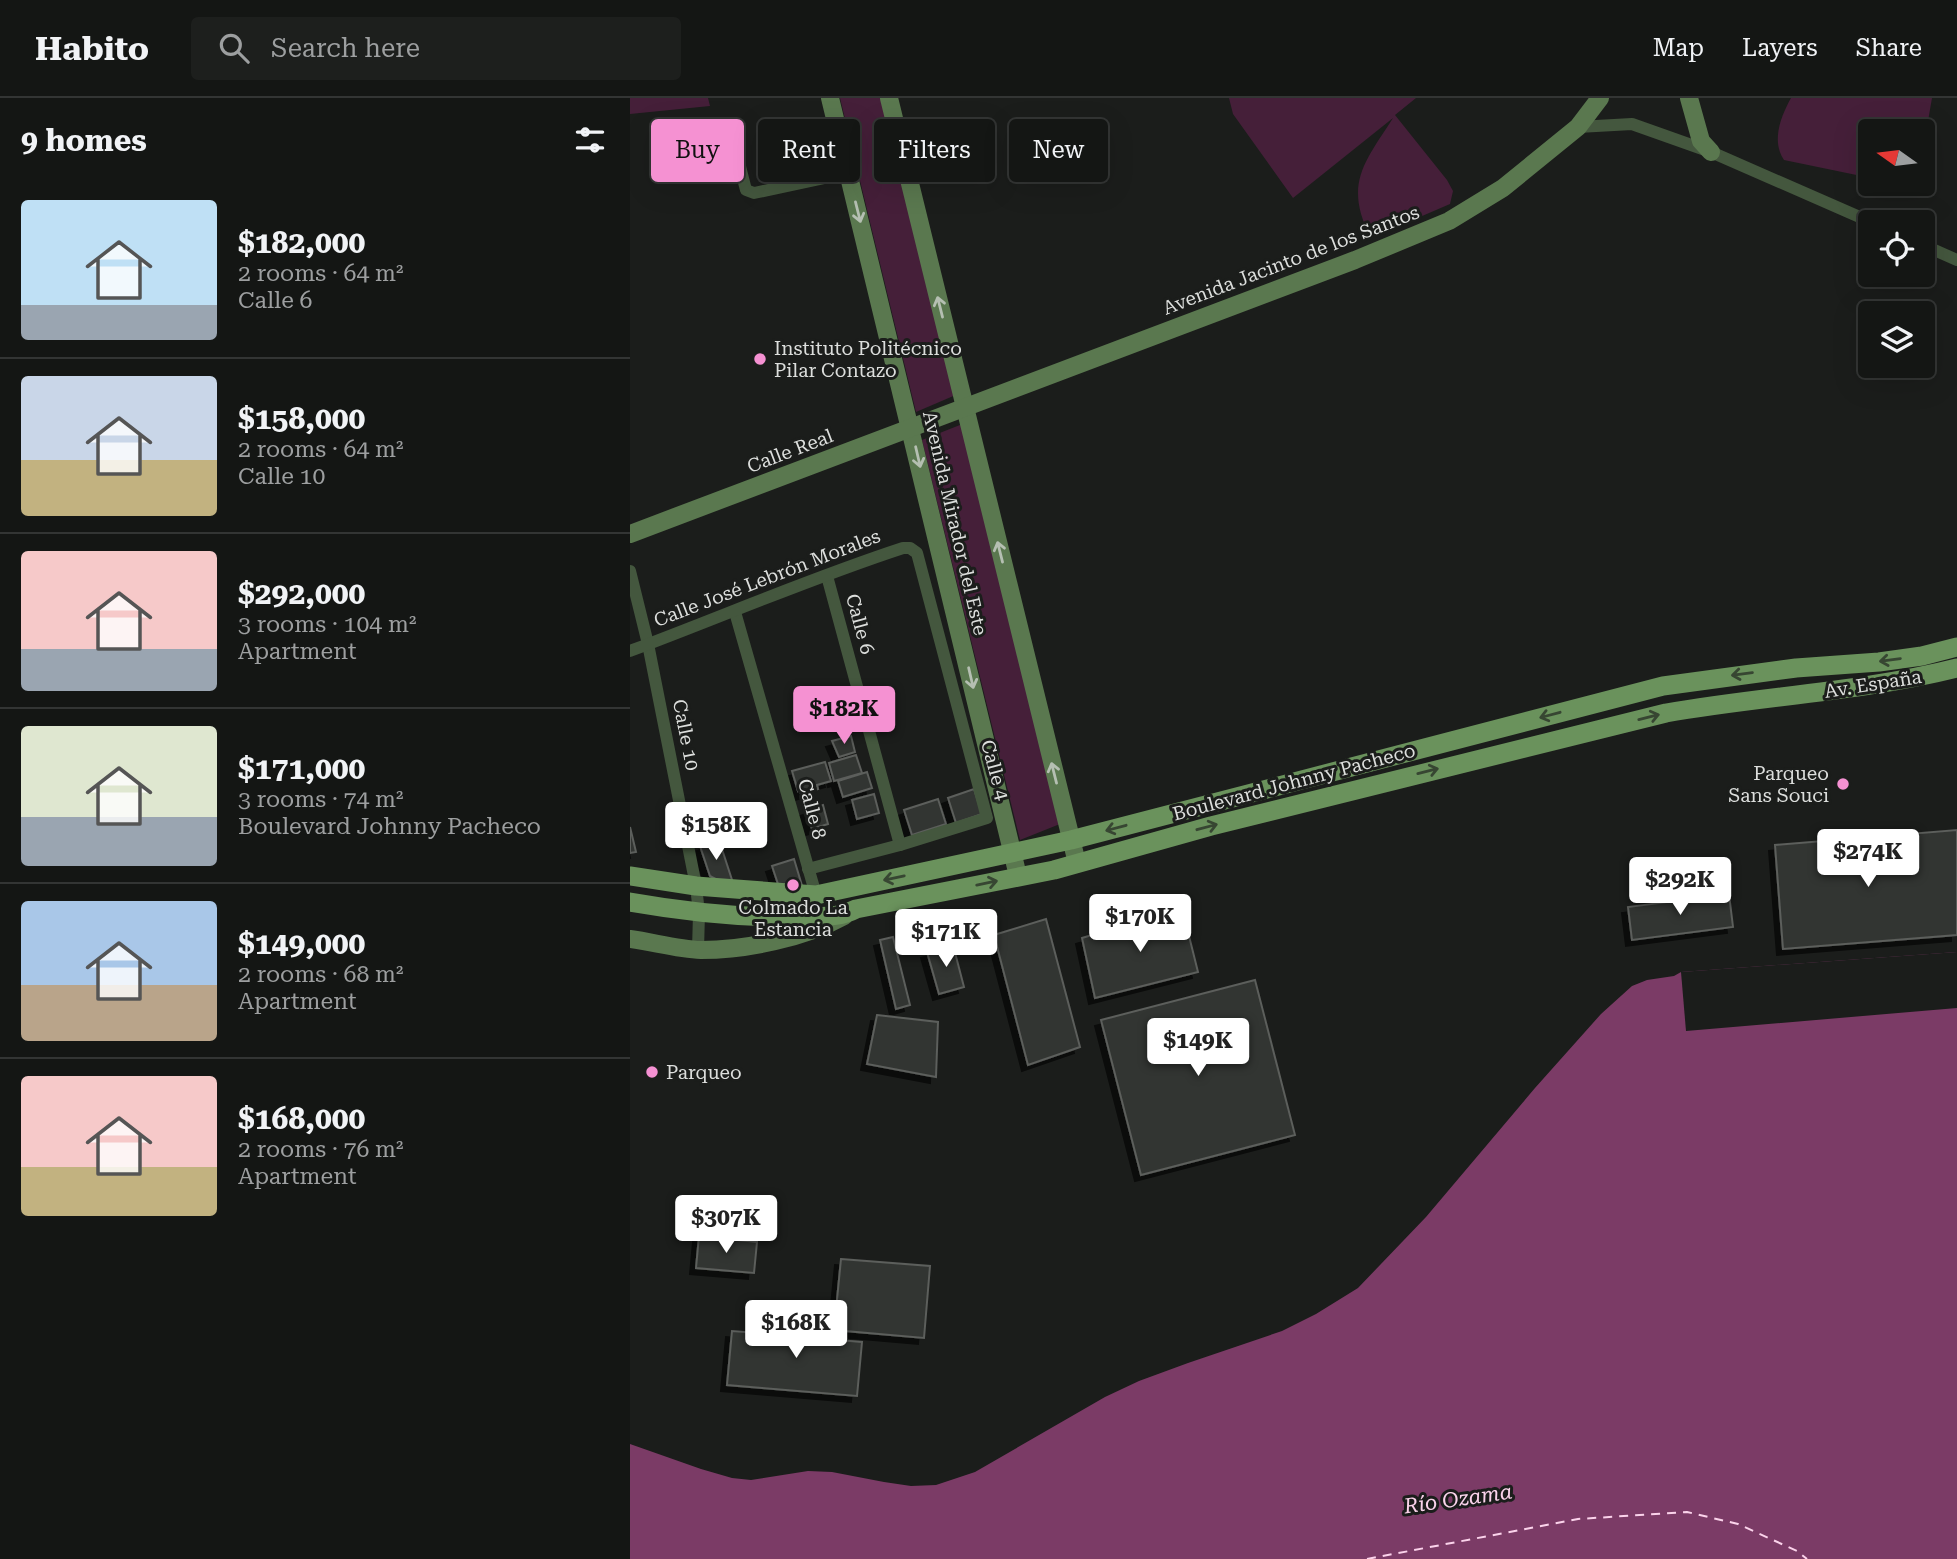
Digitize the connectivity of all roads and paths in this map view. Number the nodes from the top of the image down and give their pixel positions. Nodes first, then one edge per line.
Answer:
1 (830, 98) edge
2 (889, 98) edge
3 (1600, 98) edge
4 (1685, 101) edge
5 (835, 119) edge
6 (1578, 127) junction
7 (1711, 152) junction
8 (744, 182) edge
9 (806, 182) edge
10 (850, 182) edge
11 (1858, 216) edge
12 (1935, 250) edge
13 (1957, 260) edge
14 (964, 408) junction
15 (911, 427) junction
16 (630, 534) edge
17 (917, 553) joint
18 (630, 571) edge
19 (827, 576) junction
20 (735, 612) junction
21 (648, 644) junction
22 (1957, 647) edge
23 (630, 651) edge
24 (1957, 668) edge
25 (1789, 696) joint
26 (1071, 840) junction
27 (900, 845) junction
28 (1013, 853) junction
29 (1077, 863) junction
30 (808, 869) junction
31 (630, 876) edge
32 (1018, 876) junction
33 (696, 886) junction
34 (816, 895) junction
35 (630, 902) edge
36 (699, 913) junction
37 (844, 916) junction
38 (630, 939) edge
39 (698, 950) junction

1 - 5 street, Avenida Mirador del Este
14 -> 2 street, Avenida Mirador del Este
3 - 6 street, Avenida Jacinto de los Santos
4 - 7 street
6 - 7 street
6 - 14 street, Avenida Jacinto de los Santos
7 - 11 street
8 - 9 street
10 -> 15 street, Avenida Mirador del Este
12 - 13 street
14 - 15 street, Calle Real
26 -> 14 street, Avenida Mirador del Este
15 - 16 street, Calle Real
15 -> 28 street, Avenida Mirador del Este
17 - 19 street, Calle José Lebrón Morales
17 - 27 street, Calle 4
18 - 21 street, Calle 10
19 - 20 street, Calle José Lebrón Morales
19 - 27 street, Calle 6
20 - 21 street, Calle José Lebrón Morales
20 - 30 street, Calle 8
21 - 23 street, Calle José Lebrón Morales
21 - 33 street, Calle 10
22 -> 26 main road, Boulevard Johnny Pacheco
24 - 25 main road, Av. España
29 -> 25 main road, Boulevard Johnny Pacheco
26 - 28 main road, Boulevard Johnny Pacheco
26 - 29 street, Avenida Mirador del Este
27 - 30 street, Calle 4
28 - 32 street, Avenida Mirador del Este
28 -> 34 main road, Boulevard Johnny Pacheco
29 - 32 main road, Boulevard Johnny Pacheco
30 - 34 street, Calle 8
31 - 33 main road, Boulevard Johnny Pacheco
37 -> 32 main road, Boulevard Johnny Pacheco
33 - 34 main road, Boulevard Johnny Pacheco
33 - 36 street, Calle 10
35 - 36 main road, Boulevard Johnny Pacheco
36 - 37 main road, Boulevard Johnny Pacheco
36 - 39 street, Calle 10
37 - 39 street
38 - 39 street

